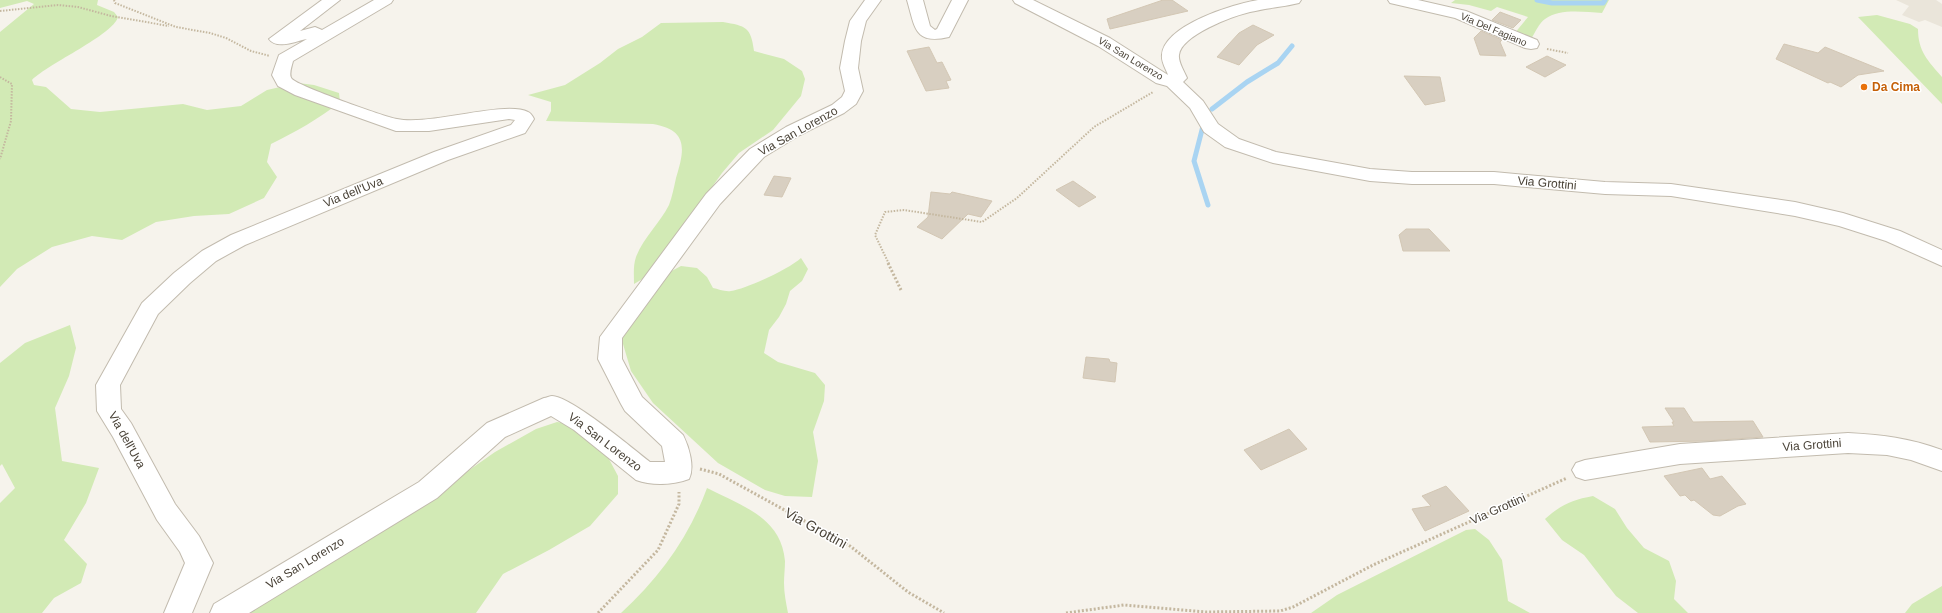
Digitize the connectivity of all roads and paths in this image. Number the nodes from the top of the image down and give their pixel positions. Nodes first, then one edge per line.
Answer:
1 (114, 0) edge
2 (332, 0) edge
3 (385, 0) edge
4 (873, 0) edge
5 (915, 0) edge
6 (960, 0) edge
7 (1021, 0) edge
8 (1292, 0) edge
9 (1396, 0) edge
10 (0, 11) edge
11 (343, 23) junction
12 (176, 27) junction
13 (1531, 44) joint
14 (1568, 53) dead end
15 (285, 59) junction
16 (0, 77) edge
17 (1173, 82) junction
18 (0, 159) edge
19 (1942, 259) edge
20 (901, 290) dead end
21 (1942, 461) edge
22 (679, 467) junction
23 (1585, 470) joint
24 (178, 613) edge
25 (224, 613) edge
26 (598, 613) edge
27 (944, 613) edge
28 (1066, 613) edge

1 - 12 path
2 - 11 street
3 - 11 street
4 - 22 street, Via San Lorenzo
5 - 6 street
7 - 17 street, Via San Lorenzo
8 - 17 street, Via San Lorenzo
9 - 13 street, Via Del Fagiano
10 - 12 path
11 - 15 street
12 - 15 path
13 - 14 path, Via Del Fagiano
15 - 24 street, Via dell'Uva
16 - 18 path
17 - 19 street, Via Grottini
17 - 20 path
21 - 23 street, Via Grottini
22 - 25 street, Via San Lorenzo
22 - 26 path
22 - 27 path, Via Grottini
23 - 28 path, Via Grottini

